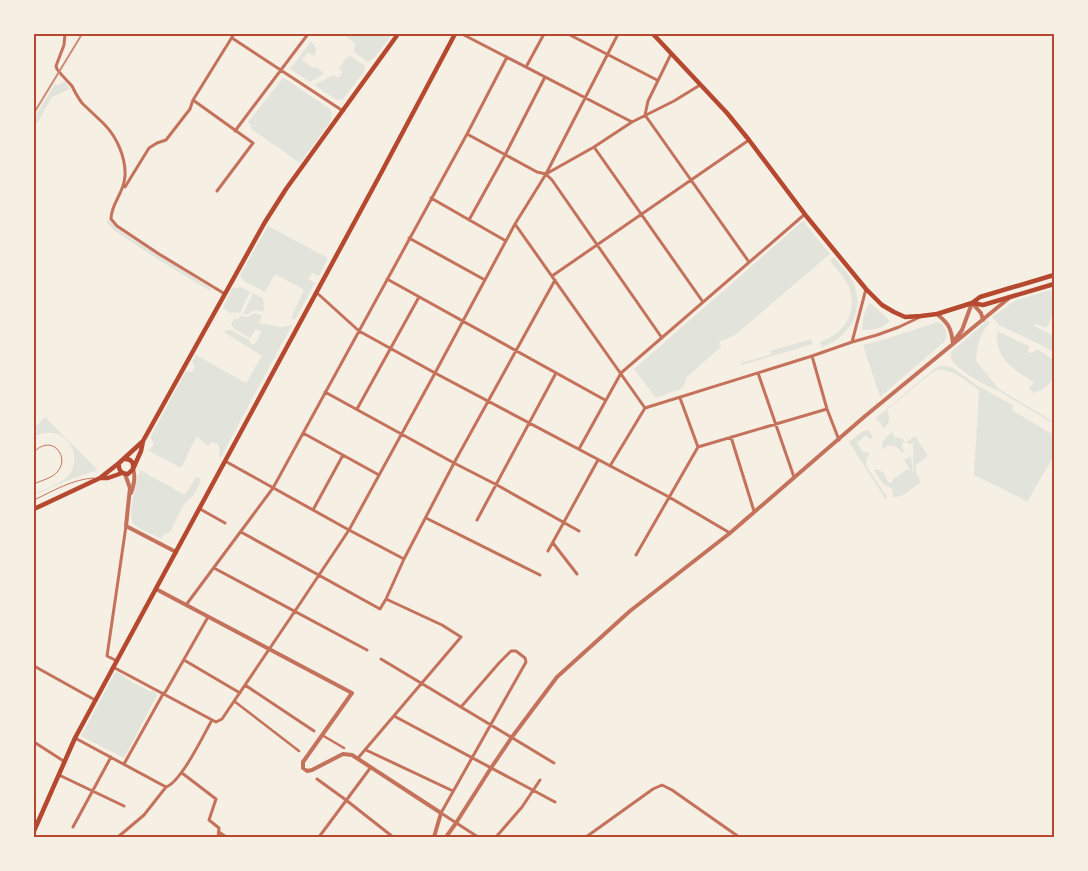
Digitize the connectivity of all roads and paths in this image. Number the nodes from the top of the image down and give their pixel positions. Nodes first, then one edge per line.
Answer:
1 (65, 34) edge
2 (308, 34) edge
3 (398, 34) edge
4 (455, 34) edge
5 (462, 34) edge
6 (544, 34) edge
7 (568, 34) edge
8 (618, 34) edge
9 (653, 34) edge
10 (233, 36) edge
11 (607, 54) junction
12 (671, 54) junction
13 (507, 57) junction
14 (526, 67) junction
15 (281, 70) junction
16 (545, 77) junction
17 (657, 80) junction
18 (700, 85) junction
19 (585, 98) junction
20 (193, 100) junction
21 (342, 111) junction
22 (645, 115) junction
23 (632, 122) junction
24 (235, 131) junction
25 (467, 134) junction
26 (749, 140) junction
27 (594, 147) junction
28 (505, 155) junction
29 (546, 174) junction
30 (692, 180) junction
31 (123, 190) junction
32 (217, 191) dead end
33 (431, 198) junction
34 (805, 214) junction
35 (642, 215) junction
36 (469, 220) junction
37 (515, 224) junction
38 (409, 238) junction
39 (506, 241) junction
40 (598, 245) junction
41 (749, 262) junction
42 (1054, 275) edge
43 (554, 278) junction
44 (387, 279) junction
45 (485, 280) junction
46 (1054, 284) edge
47 (866, 289) junction
48 (316, 292) junction
49 (225, 294) junction
50 (419, 297) junction
51 (1010, 297) junction
52 (703, 302) junction
53 (972, 303) junction
54 (937, 314) junction
55 (921, 316) junction
56 (983, 320) junction
57 (463, 321) junction
58 (359, 330) junction
59 (662, 338) junction
60 (852, 342) junction
61 (953, 343) junction
62 (390, 347) junction
63 (516, 350) junction
64 (812, 356) junction
65 (435, 373) junction
66 (556, 373) junction
67 (758, 373) junction
68 (621, 374) junction
69 (325, 392) junction
70 (680, 398) junction
71 (605, 400) junction
72 (489, 401) junction
73 (356, 408) junction
74 (645, 408) junction
75 (828, 408) junction
76 (530, 422) junction
77 (776, 424) junction
78 (303, 433) junction
79 (402, 434) junction
80 (731, 437) junction
81 (839, 440) junction
82 (143, 441) junction
83 (698, 447) junction
84 (579, 449) junction
85 (34, 452) edge
86 (343, 455) junction
87 (125, 458) junction
88 (598, 460) junction
89 (225, 461) junction
90 (454, 463) junction
91 (119, 464) junction
92 (610, 466) junction
93 (133, 469) junction
94 (123, 473) junction
95 (379, 475) junction
96 (794, 477) junction
97 (100, 478) junction
98 (34, 484) edge
99 (497, 485) junction
100 (273, 488) junction
101 (130, 495) junction
102 (668, 497) junction
103 (34, 500) edge
104 (34, 509) edge
105 (200, 509) junction
106 (313, 510) junction
107 (754, 511) junction
108 (426, 518) junction
109 (477, 520) dead end
110 (225, 523) dead end
111 (563, 523) junction
112 (126, 526) junction
113 (348, 530) junction
114 (580, 531) dead end
115 (242, 532) junction
116 (730, 533) junction
117 (553, 543) junction
118 (548, 551) dead end
119 (176, 552) junction
120 (636, 555) dead end
121 (404, 559) junction
122 (214, 568) junction
123 (577, 574) dead end
124 (320, 575) junction
125 (540, 575) dead end
126 (156, 589) junction
127 (386, 599) junction
128 (186, 605) junction
129 (295, 611) junction
130 (208, 617) junction
131 (270, 649) junction
132 (367, 650) dead end
133 (381, 658) dead end
134 (184, 660) junction
135 (117, 661) junction
136 (34, 666) edge
137 (113, 667) junction
138 (422, 684) junction
139 (245, 685) junction
140 (240, 693) junction
141 (163, 694) junction
142 (95, 700) junction
143 (234, 701) junction
144 (461, 707) junction
145 (394, 716) junction
146 (212, 720) junction
147 (490, 725) junction
148 (314, 731) dead end
149 (322, 735) junction
150 (512, 737) junction
151 (75, 738) junction
152 (34, 742) edge
153 (344, 748) dead end
154 (366, 750) junction
155 (299, 752) dead end
156 (111, 757) junction
157 (358, 758) junction
158 (472, 758) junction
159 (65, 762) junction
160 (554, 763) dead end
161 (124, 764) junction
162 (371, 767) junction
163 (491, 768) junction
164 (182, 773) junction
165 (59, 775) junction
166 (317, 780) dead end
167 (540, 780) dead end
168 (166, 787) junction
169 (533, 790) junction
170 (93, 791) junction
171 (453, 791) junction
172 (346, 800) junction
173 (555, 802) dead end
174 (124, 806) dead end
175 (441, 813) junction
176 (456, 823) junction
177 (73, 827) dead end
178 (34, 831) edge
179 (219, 832) junction
180 (118, 837) edge
181 (218, 837) edge
182 (226, 837) edge
183 (319, 837) edge
184 (393, 837) edge
185 (434, 837) edge
186 (446, 837) edge
187 (478, 837) edge
188 (496, 837) edge
189 (586, 837) edge
190 (739, 837) edge

1 - 31 street
2 - 15 street
3 - 21 main road
4 - 48 main road
5 - 13 street
6 - 14 street
7 - 11 street
8 - 11 street
9 - 12 main road
10 - 15 street
10 - 20 street
11 - 17 street
11 - 19 street
12 - 17 street
12 - 18 main road
13 - 14 street
13 - 25 street
14 - 16 street
15 - 21 street
15 - 24 street
16 - 19 street
16 - 28 street
17 - 22 street
18 - 22 street
18 - 26 main road
19 - 23 street
19 - 29 street
20 - 24 street
20 - 31 street
21 - 49 main road
22 - 23 street
22 - 30 street
23 - 27 street
24 - 32 street
25 - 28 street
25 - 33 street
26 - 30 street
26 - 34 main road
27 - 29 street
27 - 35 street
28 - 29 street
28 - 36 street
29 - 37 street
29 - 40 street
30 - 35 street
30 - 41 street
31 - 49 street
33 - 36 street
33 - 38 street
34 - 41 street
34 - 47 main road
35 - 40 street
35 - 52 street
36 - 39 street
37 - 39 street
37 - 43 street
38 - 44 street
38 - 45 street
39 - 45 street
40 - 43 street
40 - 59 street
41 - 52 street
42 - 53 main road
43 - 63 street
43 - 68 street
44 - 50 street
44 - 58 street
45 - 57 street
46 - 51 main road
47 - 55 main road
47 - 60 street
48 - 58 street
48 - 89 main road
49 - 82 main road
50 - 57 street
50 - 62 street
51 - 53 main road
51 - 56 street
52 - 59 street
53 - 54 main road
53 - 56 street
53 - 61 street
54 - 55 main road
54 - 61 street
55 - 60 street
56 - 61 street
57 - 63 street
57 - 65 street
58 - 62 street
58 - 69 street
59 - 68 street
60 - 64 street
61 - 81 street
62 - 65 street
62 - 73 street
63 - 66 street
63 - 72 street
64 - 67 street
64 - 75 street
65 - 72 street
65 - 79 street
66 - 71 street
66 - 76 street
67 - 70 street
67 - 77 street
68 - 71 street
68 - 74 street
69 - 73 street
69 - 78 street
70 - 74 street
70 - 83 street
71 - 84 street
72 - 76 street
72 - 90 street
73 - 79 street
74 - 92 street
75 - 77 street
75 - 81 street
76 - 84 street
76 - 99 street
77 - 80 street
77 - 96 street
78 - 86 street
78 - 100 street
79 - 90 street
79 - 95 street
80 - 83 street
80 - 107 street
81 - 96 street
82 - 87 main road
82 - 93 main road
83 - 102 street
84 - 88 street
85 - 98 lane
86 - 95 street
86 - 106 street
87 - 91 main road
87 - 93 main road
88 - 92 street
88 - 111 street
89 - 100 street
89 - 105 main road
90 - 99 street
90 - 108 street
91 - 94 main road
91 - 97 main road
92 - 102 street
93 - 94 main road
93 - 101 street
94 - 97 main road
94 - 101 street
95 - 113 street
96 - 107 street
97 - 103 lane
97 - 104 main road
99 - 109 street
99 - 111 street
100 - 106 street
100 - 115 street
101 - 112 street
102 - 116 street
102 - 120 street
105 - 110 street
105 - 119 main road
106 - 113 street
107 - 116 street
108 - 121 street
108 - 125 street
111 - 114 street
111 - 117 street
112 - 119 street
112 - 135 street
113 - 121 street
113 - 124 street
115 - 122 street
115 - 124 street
116 - 150 street
117 - 118 street
117 - 123 street
119 - 126 main road
121 - 127 street
122 - 128 street
122 - 129 street
124 - 127 street
124 - 129 street
126 - 128 street
126 - 135 main road
127 - 138 street
128 - 130 street
129 - 131 street
129 - 132 street
130 - 131 street
130 - 134 street
131 - 139 street
131 - 149 street
133 - 138 street
134 - 140 street
134 - 141 street
135 - 137 main road
136 - 142 street
137 - 141 street
137 - 142 main road
138 - 144 street
138 - 145 street
139 - 140 street
139 - 148 street
140 - 143 street
141 - 146 street
141 - 161 street
142 - 151 main road
143 - 146 street
143 - 155 street
144 - 147 street
144 - 147 street
145 - 154 street
145 - 158 street
146 - 164 street
147 - 150 street
147 - 158 street
149 - 153 street
149 - 157 street
150 - 160 street
150 - 163 street
151 - 156 street
151 - 159 main road
152 - 159 street
154 - 157 street
154 - 171 street
156 - 161 street
156 - 170 street
157 - 162 street
158 - 163 street
158 - 171 street
159 - 165 main road
161 - 168 street
162 - 172 street
162 - 175 street
163 - 169 street
163 - 176 street
164 - 168 street
164 - 179 street
165 - 170 street
165 - 178 main road
166 - 172 street
167 - 169 street
168 - 180 street
169 - 173 street
169 - 188 street
170 - 174 street
170 - 177 street
171 - 175 street
172 - 183 street
172 - 184 street
175 - 176 street
175 - 185 street
176 - 186 street
176 - 187 street
179 - 181 street
179 - 182 street
189 - 190 street

